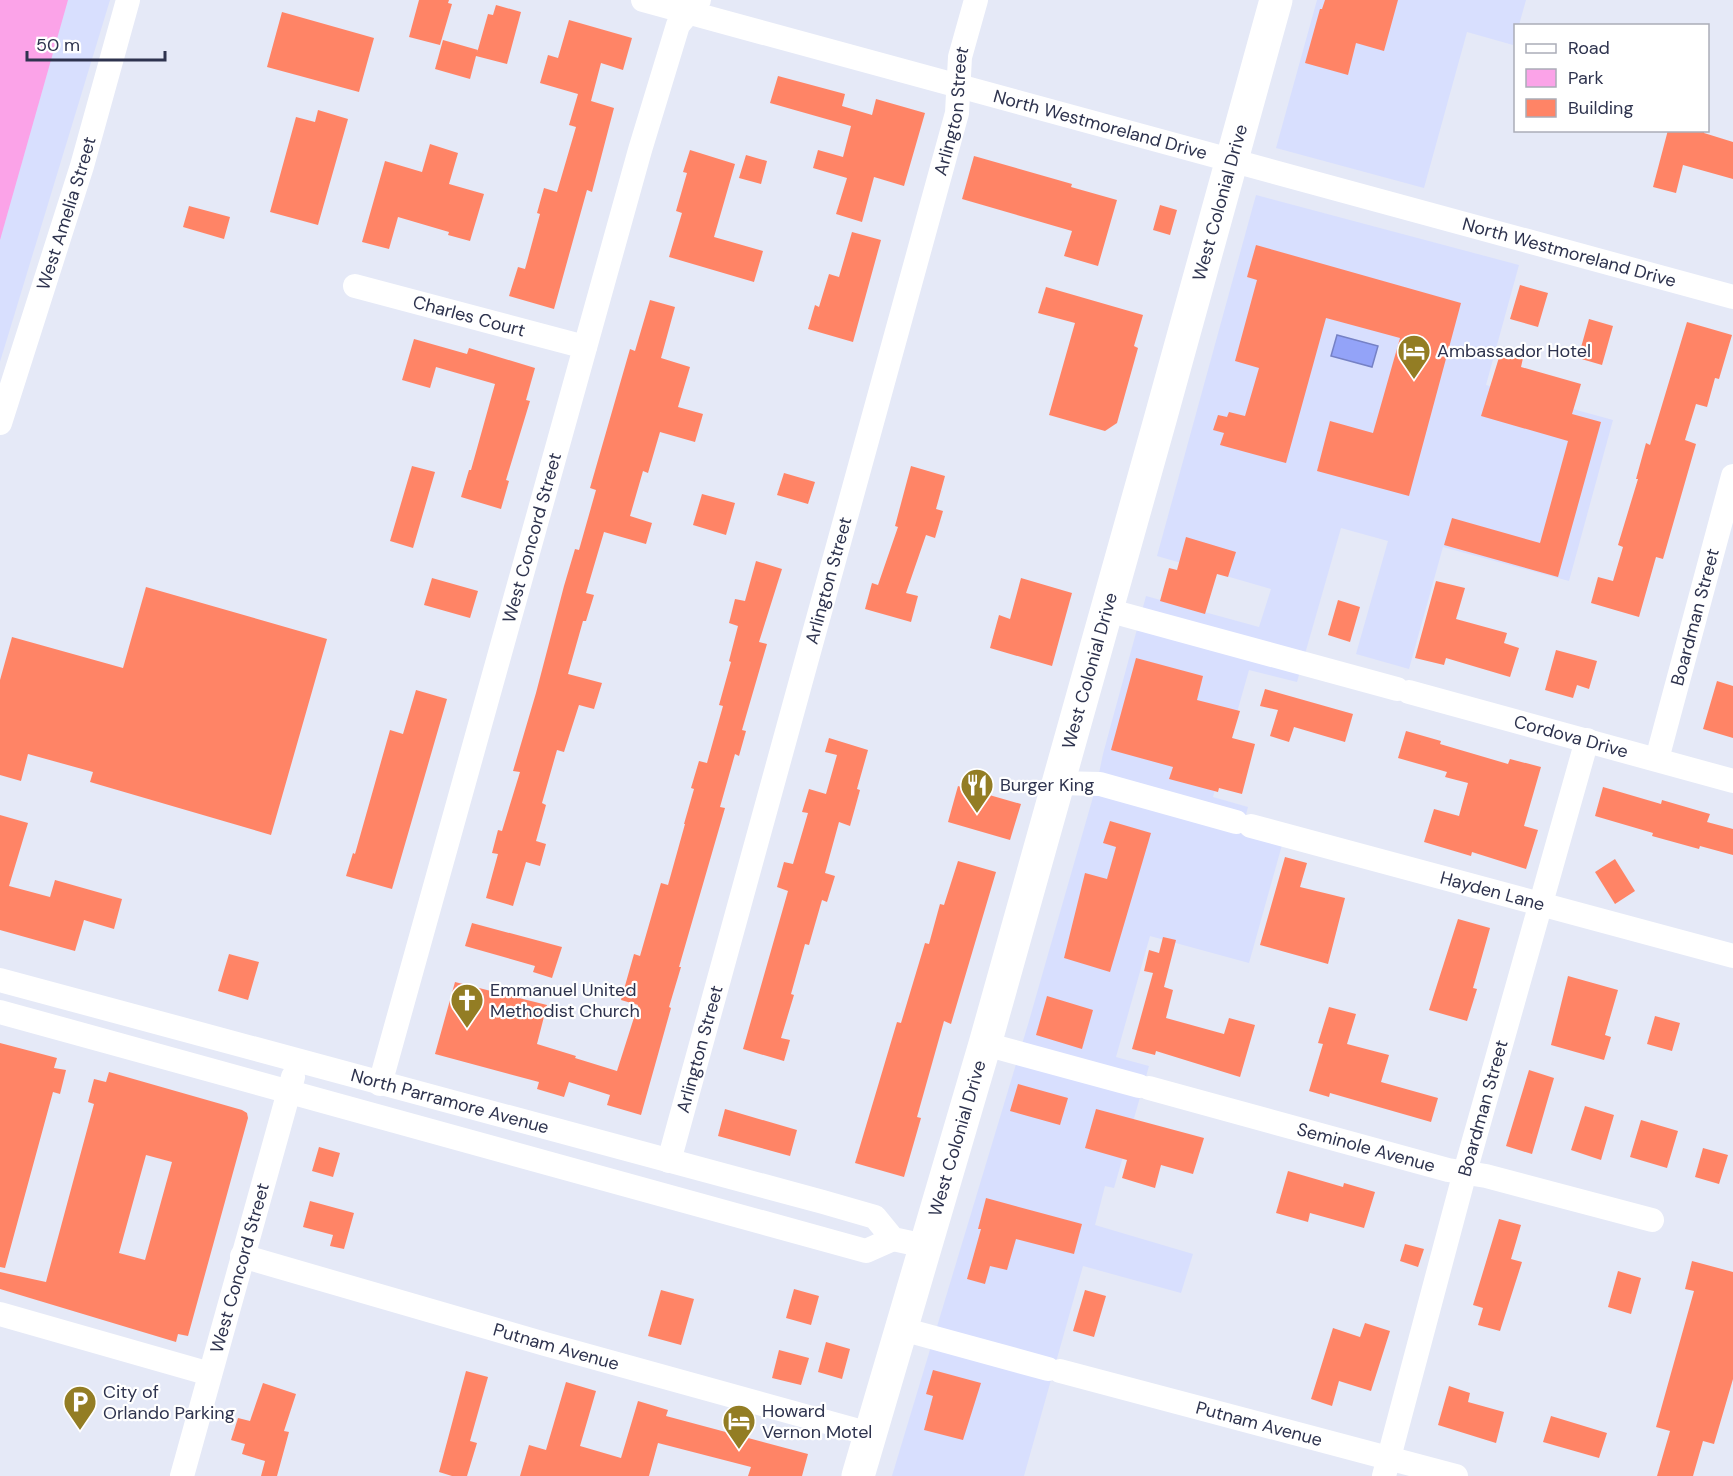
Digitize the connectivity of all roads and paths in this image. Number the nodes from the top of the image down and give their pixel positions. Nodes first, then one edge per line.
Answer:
1 (128, 0) edge
2 (643, 0) edge
3 (976, 0) edge
4 (1275, 0) edge
5 (694, 6) edge
6 (959, 86) junction
7 (1232, 161) junction
8 (355, 286) dead end
9 (1733, 297) edge
10 (585, 347) junction
11 (0, 423) edge
12 (1733, 476) edge
13 (1107, 610) junction
14 (1587, 740) junction
15 (1657, 759) junction
16 (1733, 781) edge
17 (1058, 783) junction
18 (1540, 905) junction
19 (1733, 956) edge
20 (0, 980) edge
21 (0, 1012) edge
22 (985, 1044) junction
23 (298, 1061) junction
24 (380, 1083) junction
25 (289, 1092) junction
26 (669, 1161) junction
27 (1465, 1172) junction
28 (1652, 1220) dead end
29 (893, 1239) junction
30 (925, 1246) junction
31 (242, 1257) junction
32 (0, 1314) edge
33 (902, 1329) junction
34 (210, 1374) junction
35 (870, 1434) junction
36 (1387, 1467) edge
37 (182, 1476) edge
38 (858, 1476) edge
39 (1456, 1476) edge

1 - 11 street, West Amelia Street
2 - 5 street, North Westmoreland Drive
3 - 6 street, Arlington Street
4 - 7 highway, West Colonial Drive
5 - 6 street, North Westmoreland Drive
5 - 10 street, West Concord Street
6 - 7 street, North Westmoreland Drive
6 - 26 street, Arlington Street
7 - 9 street, North Westmoreland Drive
7 - 13 highway, West Colonial Drive
8 - 10 street, Charles Court
10 - 24 street, West Concord Street
12 - 15 street, Boardman Street
13 - 14 street, Cordova Drive
13 - 17 highway, West Colonial Drive
14 - 15 street, Cordova Drive
14 - 18 street, Boardman Street
15 - 16 street, Cordova Drive
17 - 18 street, Hayden Lane
17 - 22 highway, West Colonial Drive
18 - 19 street, Hayden Lane
18 - 27 street, Boardman Street
20 - 23 street, North Parramore Avenue
21 - 25 street, North Parramore Avenue
22 - 27 street, Seminole Avenue
22 - 30 highway, West Colonial Drive
23 - 24 street, North Parramore Avenue
23 - 25 street, West Concord Street
24 - 26 street, North Parramore Avenue
25 - 29 street, North Parramore Avenue
25 - 31 street, West Concord Street
26 - 29 street, North Parramore Avenue
27 - 28 street, Seminole Avenue
27 - 36 street, Boardman Street
29 - 30 street
30 - 33 highway, West Colonial Drive
31 - 34 street, West Concord Street
31 - 35 street, Putnam Avenue
32 - 34 street
33 - 35 highway, West Colonial Drive
33 - 36 street, Putnam Avenue
34 - 37 street, West Concord Street
35 - 38 highway, West Colonial Drive
36 - 39 street, Putnam Avenue

